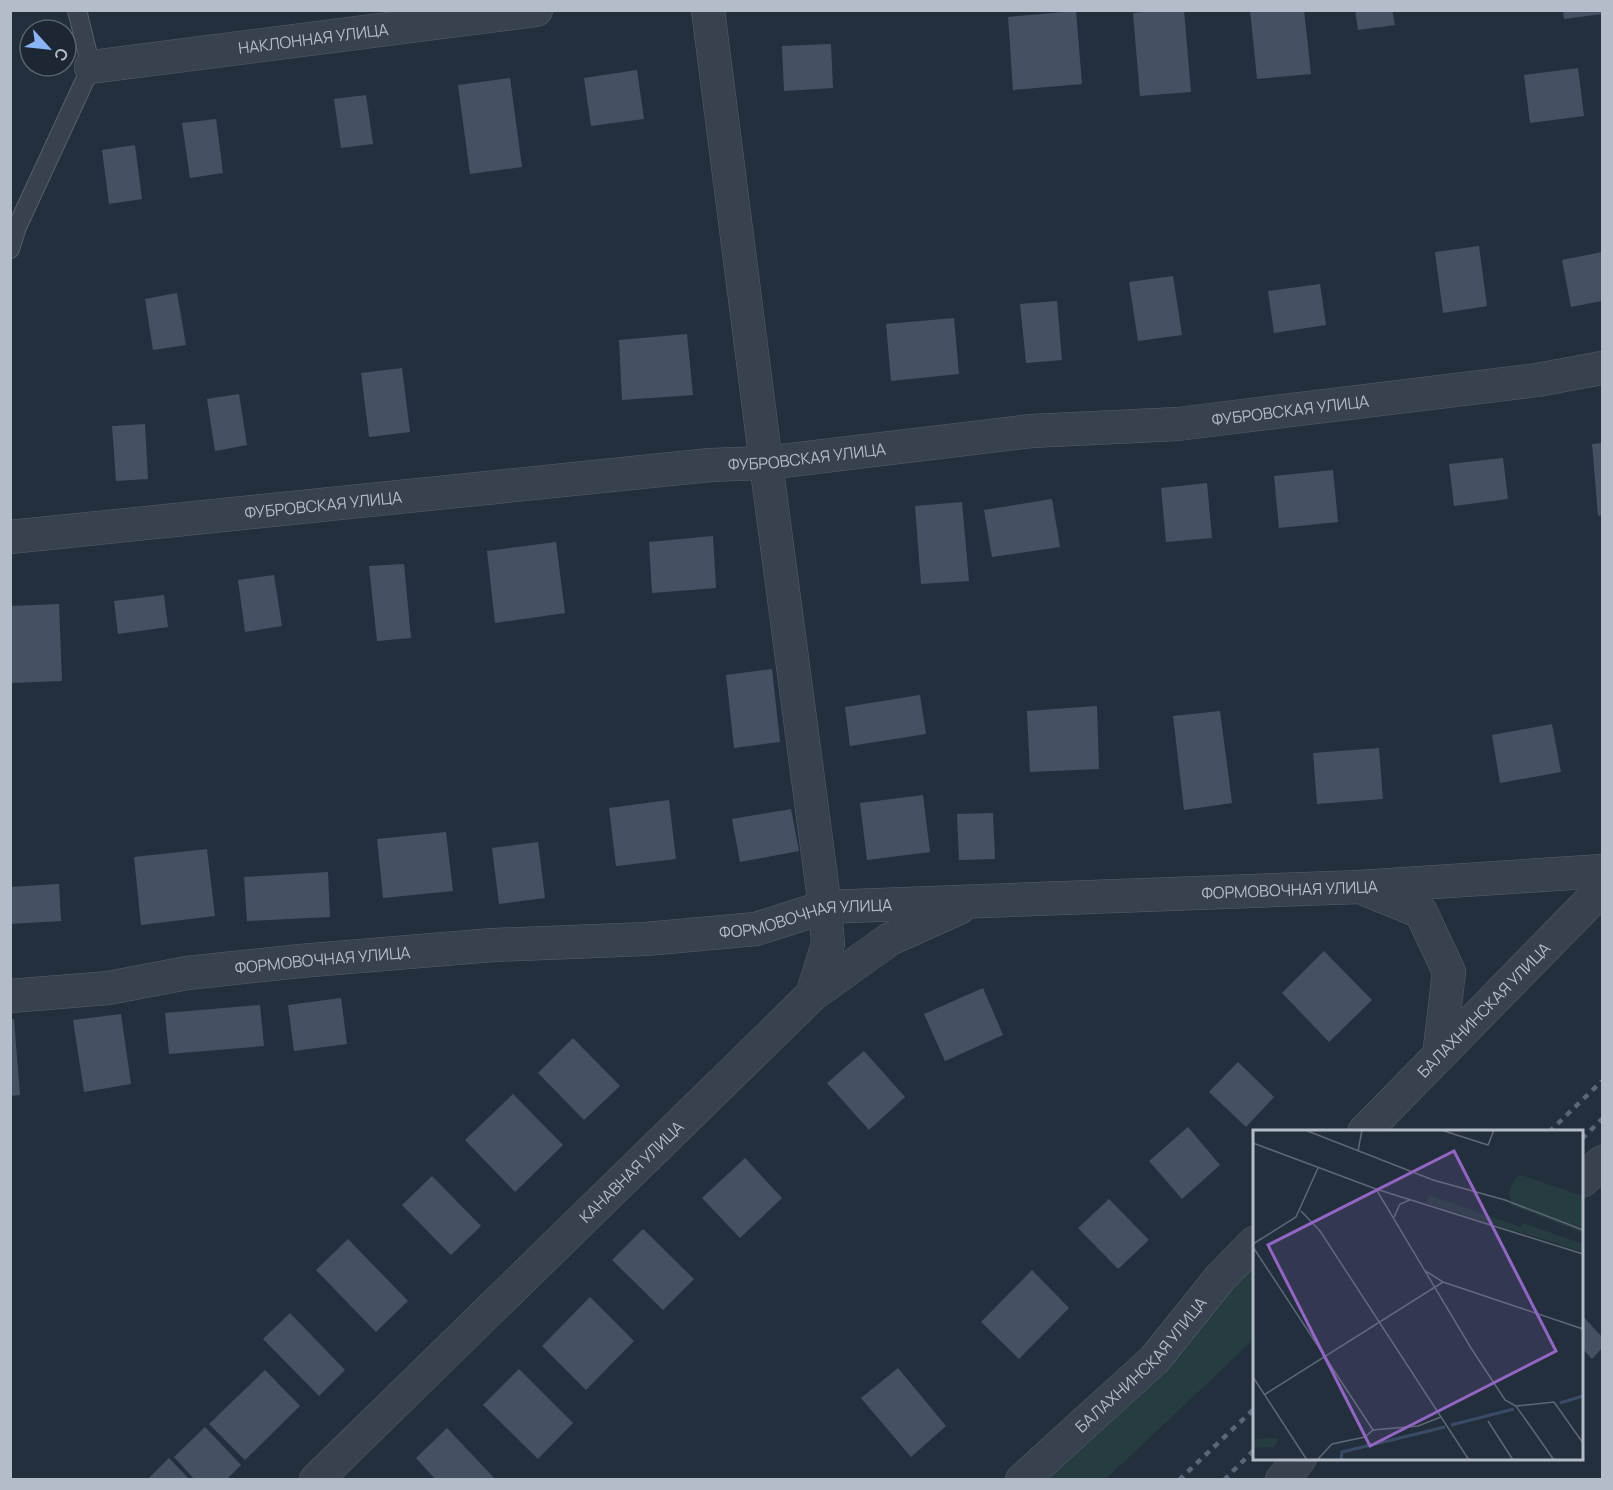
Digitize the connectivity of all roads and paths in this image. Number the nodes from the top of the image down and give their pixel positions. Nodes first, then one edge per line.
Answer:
1 (77, 10) edge
2 (536, 10) edge
3 (708, 10) edge
4 (91, 67) junction
5 (10, 249) edge
6 (1602, 368) edge
7 (766, 463) junction
8 (10, 537) edge
9 (1602, 871) edge
10 (1359, 887) junction
11 (1602, 889) edge
12 (975, 901) junction
13 (825, 907) junction
14 (812, 995) junction
15 (10, 996) edge
16 (1439, 1056) junction
17 (1365, 1130) edge
18 (1602, 1162) edge
19 (1583, 1179) edge
20 (1253, 1244) edge
21 (1298, 1460) edge
22 (316, 1479) edge
23 (1022, 1479) edge
24 (1282, 1479) edge

1 - 4 lane
2 - 4 street, НАКЛОННАЯ УЛИЦА
3 - 7 street
4 - 5 lane
6 - 7 street, ФУБРОВСКАЯ УЛИЦА
7 - 8 street, ФУБРОВСКАЯ УЛИЦА
7 - 13 street
9 - 10 street, ФОРМОВОЧНАЯ УЛИЦА
10 - 12 street, ФОРМОВОЧНАЯ УЛИЦА
10 - 16 street
11 - 16 street, БАЛАХНИНСКАЯ УЛИЦА
12 - 13 street, ФОРМОВОЧНАЯ УЛИЦА
12 - 14 street, КАНАВНАЯ УЛИЦА
13 - 14 street
13 - 15 street, ФОРМОВОЧНАЯ УЛИЦА
14 - 22 street, КАНАВНАЯ УЛИЦА
16 - 17 street, БАЛАХНИНСКАЯ УЛИЦА
18 - 19 street
20 - 23 street, БАЛАХНИНСКАЯ УЛИЦА
21 - 24 street

